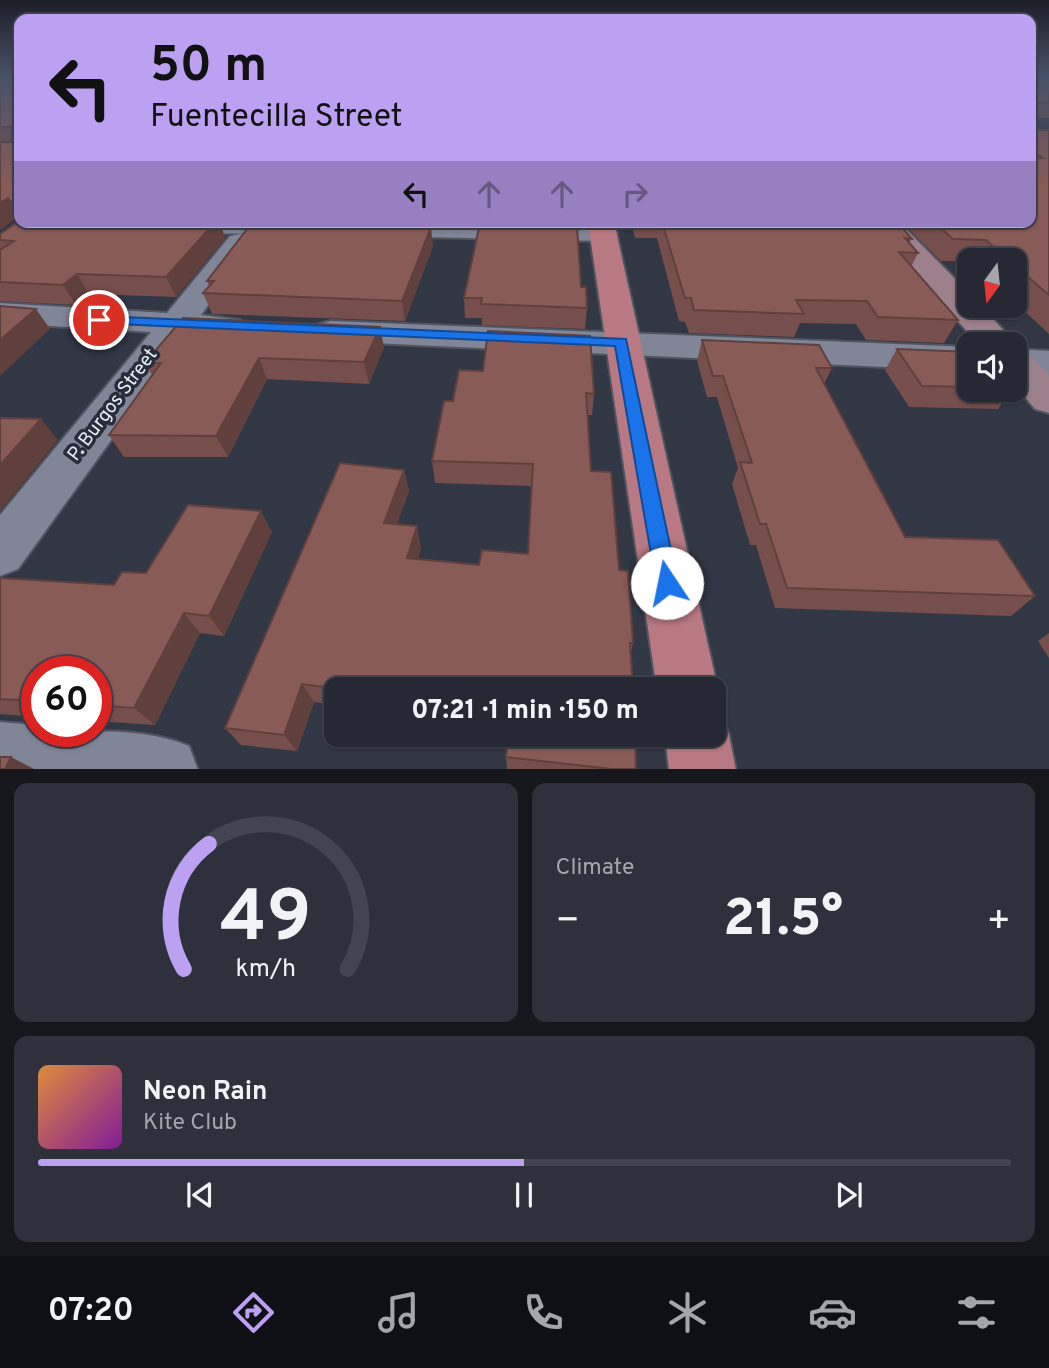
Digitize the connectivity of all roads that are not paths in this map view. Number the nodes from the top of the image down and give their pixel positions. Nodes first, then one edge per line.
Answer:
1 (251, 228) edge
2 (602, 228) edge
3 (890, 228) edge
4 (0, 313) edge
5 (174, 325) junction
6 (258, 328) edge
7 (300, 330) edge
8 (987, 332) edge
9 (621, 342) junction
10 (957, 358) edge
11 (1027, 362) edge
12 (1049, 363) edge
13 (1027, 374) edge
14 (1049, 399) edge
15 (0, 553) edge
16 (685, 677) edge
17 (699, 747) edge
18 (0, 755) edge
19 (165, 769) edge
20 (704, 769) edge

1 - 5 street, P. Burgos Street
2 - 9 main road
3 - 8 street
4 - 5 street
5 - 6 street
5 - 15 street, P. Burgos Street
7 - 9 street
9 - 10 street
9 - 16 main road
11 - 12 street
13 - 14 street
17 - 20 main road
18 - 19 street

